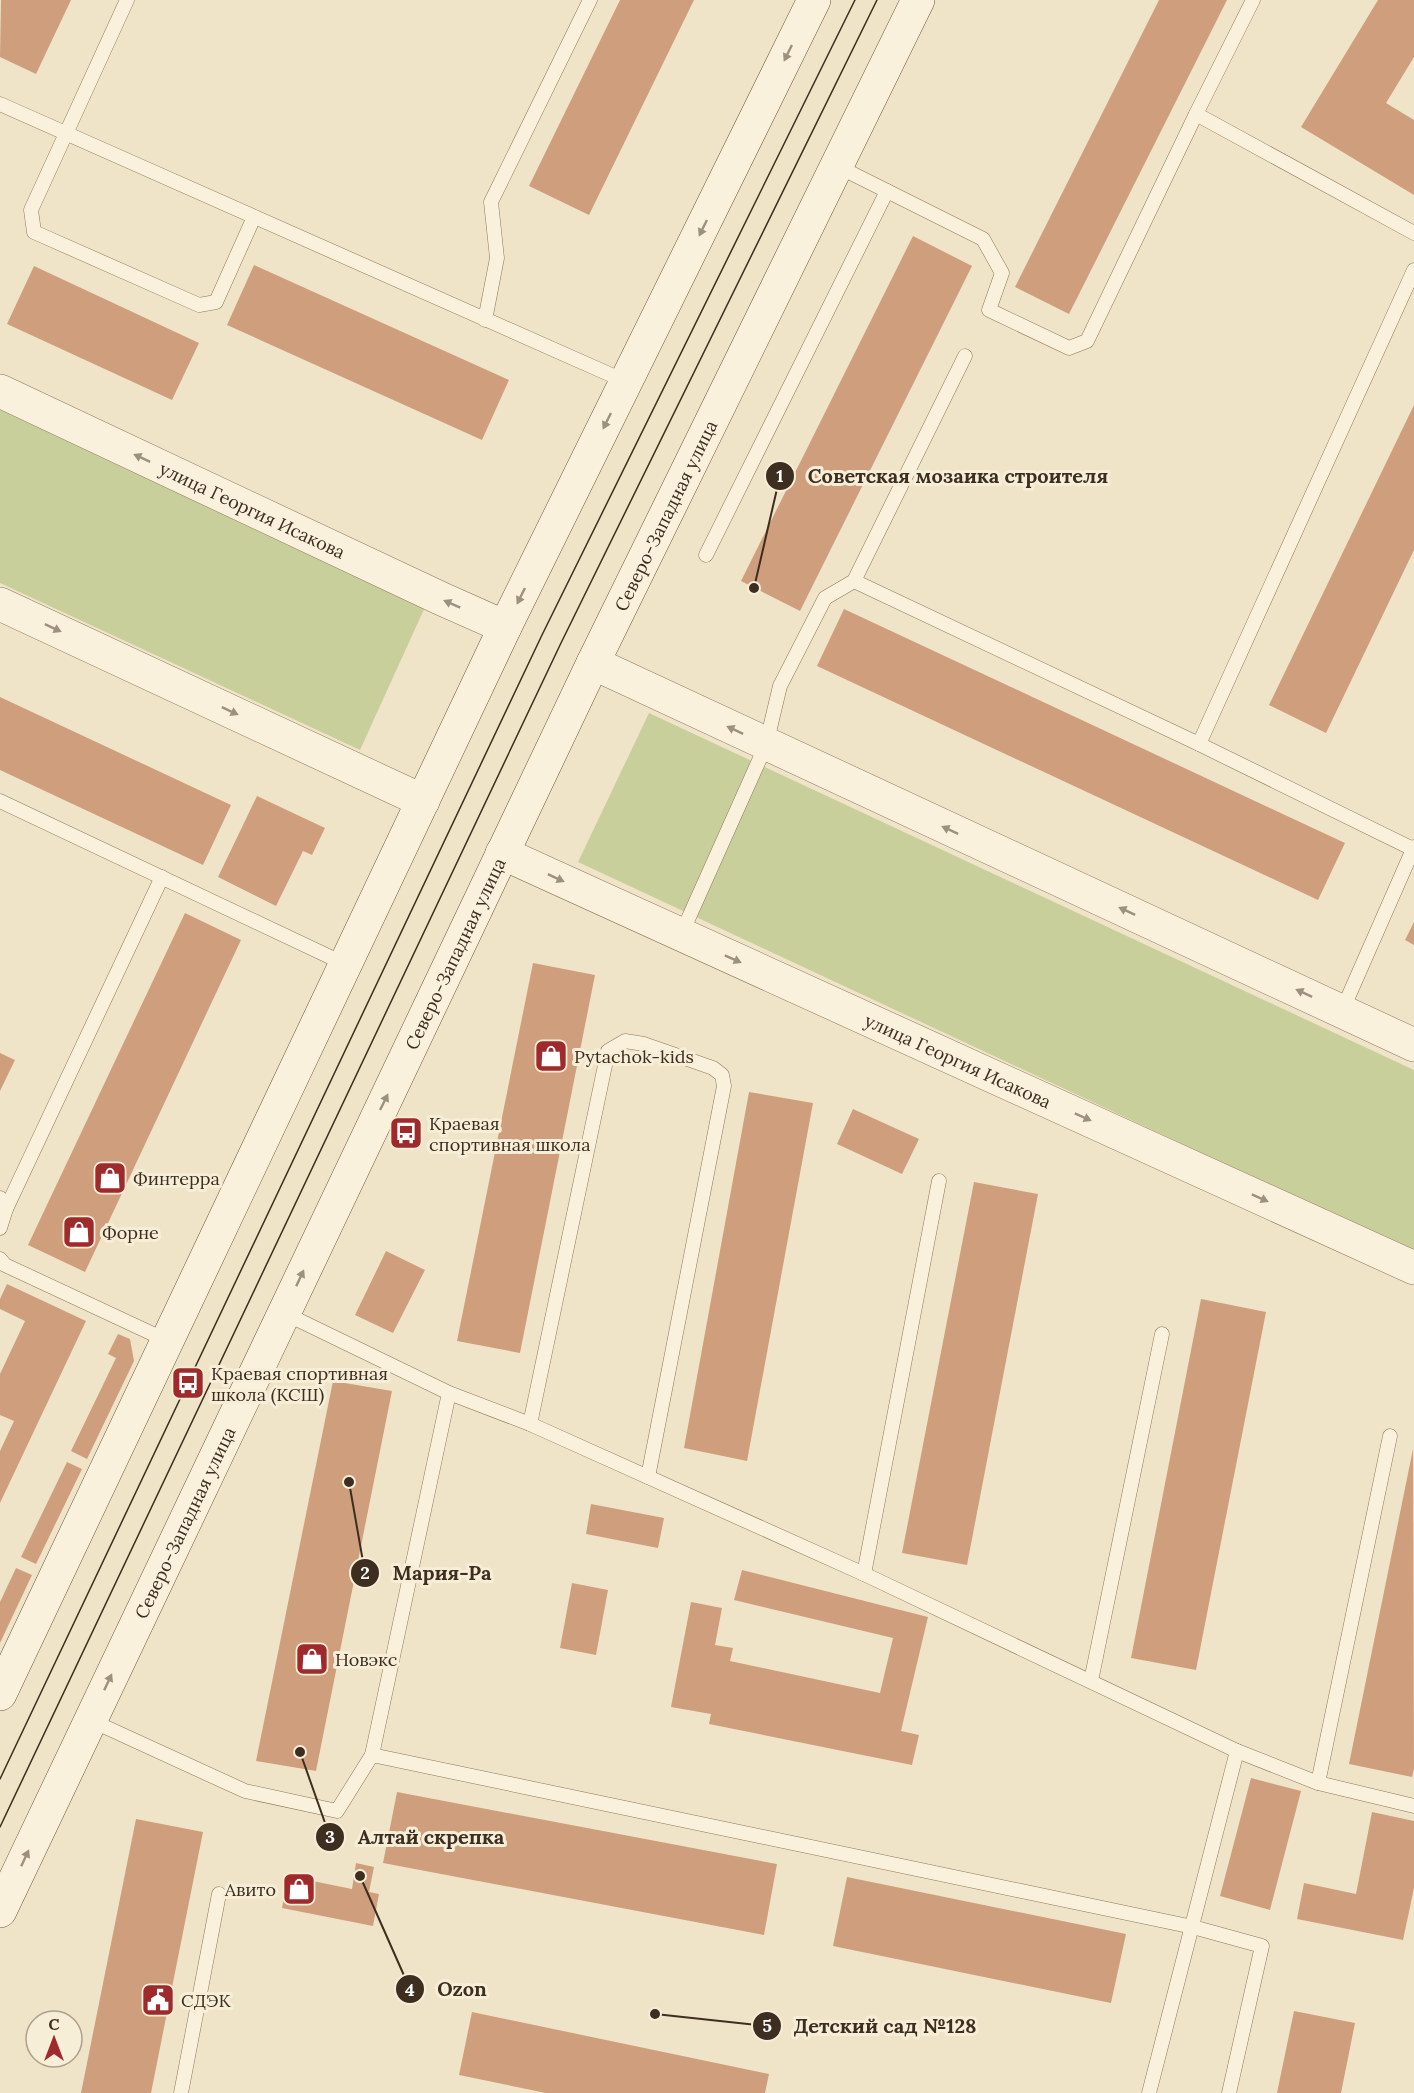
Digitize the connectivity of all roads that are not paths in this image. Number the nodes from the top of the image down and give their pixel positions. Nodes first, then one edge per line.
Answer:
1 (127, 0) edge
2 (590, 0) edge
3 (814, 0) edge
4 (918, 0) edge
5 (1253, 0) edge
6 (0, 104) edge
7 (1196, 114) junction
8 (66, 133) junction
9 (837, 166) junction
10 (887, 191) junction
11 (254, 218) junction
12 (1414, 233) edge
13 (1414, 270) edge
14 (485, 320) junction
15 (966, 356) dead end
16 (627, 382) junction
17 (0, 391) edge
18 (706, 555) dead end
19 (854, 581) junction
20 (0, 604) edge
21 (506, 627) junction
22 (593, 663) junction
23 (1199, 744) junction
24 (766, 745) junction
25 (0, 801) edge
26 (423, 801) junction
27 (1414, 848) edge
28 (502, 853) junction
29 (162, 877) junction
30 (681, 935) junction
31 (346, 964) junction
32 (1342, 1011) junction
33 (1414, 1045) edge
34 (939, 1181) dead end
35 (3, 1203) edge
36 (0, 1228) edge
37 (0, 1259) edge
38 (1414, 1268) edge
39 (284, 1313) junction
40 (1162, 1334) dead end
41 (168, 1341) junction
42 (449, 1393) junction
43 (530, 1424) junction
44 (1390, 1436) dead end
45 (648, 1477) junction
46 (864, 1574) junction
47 (1091, 1682) junction
48 (0, 1694) edge
49 (90, 1720) junction
50 (1237, 1751) junction
51 (372, 1755) junction
52 (1318, 1783) junction
53 (1414, 1806) edge
54 (219, 1894) dead end
55 (0, 1911) edge
56 (1192, 1927) junction
57 (181, 2093) edge
58 (1149, 2093) edge
59 (1229, 2093) edge

1 - 8 lane
2 - 14 lane
3 -> 16 main road
4 - 9 main road, Северо-Западная улица
5 - 7 lane
6 - 8 lane
7 - 10 lane
7 - 12 lane
8 - 11 lane
8 - 11 lane
9 - 10 lane
9 - 22 main road, Северо-Западная улица
10 - 18 lane
11 - 14 lane
13 - 23 lane
14 - 16 lane
15 - 19 lane
16 -> 21 main road
21 -> 17 main road, улица Георгия Исакова
19 - 23 lane
19 - 24 lane
20 -> 26 main road
21 - 26 main road
24 -> 22 main road
22 - 28 main road, Северо-Западная улица
23 - 27 lane
24 - 30 lane
32 -> 24 main road
25 - 29 lane
26 - 31 main road
27 - 32 lane
28 -> 30 main road, улица Георгия Исакова
39 -> 28 main road, Северо-Западная улица
29 - 31 lane
29 - 35 lane
30 -> 38 main road, улица Георгия Исакова
31 - 41 main road
32 - 33 main road
34 - 46 lane
35 - 36 lane
37 - 41 lane
39 - 42 lane
49 -> 39 main road, Северо-Западная улица
40 - 47 lane
41 - 48 main road
42 - 43 lane
42 - 51 lane
43 - 45 lane
43 - 45 lane
44 - 52 lane
45 - 46 lane
46 - 47 lane
47 - 50 lane
49 - 51 lane
55 -> 49 main road, Северо-Западная улица
50 - 52 lane
50 - 56 lane
51 - 56 lane
52 - 53 lane
54 - 57 lane
56 - 58 lane
56 - 59 lane

